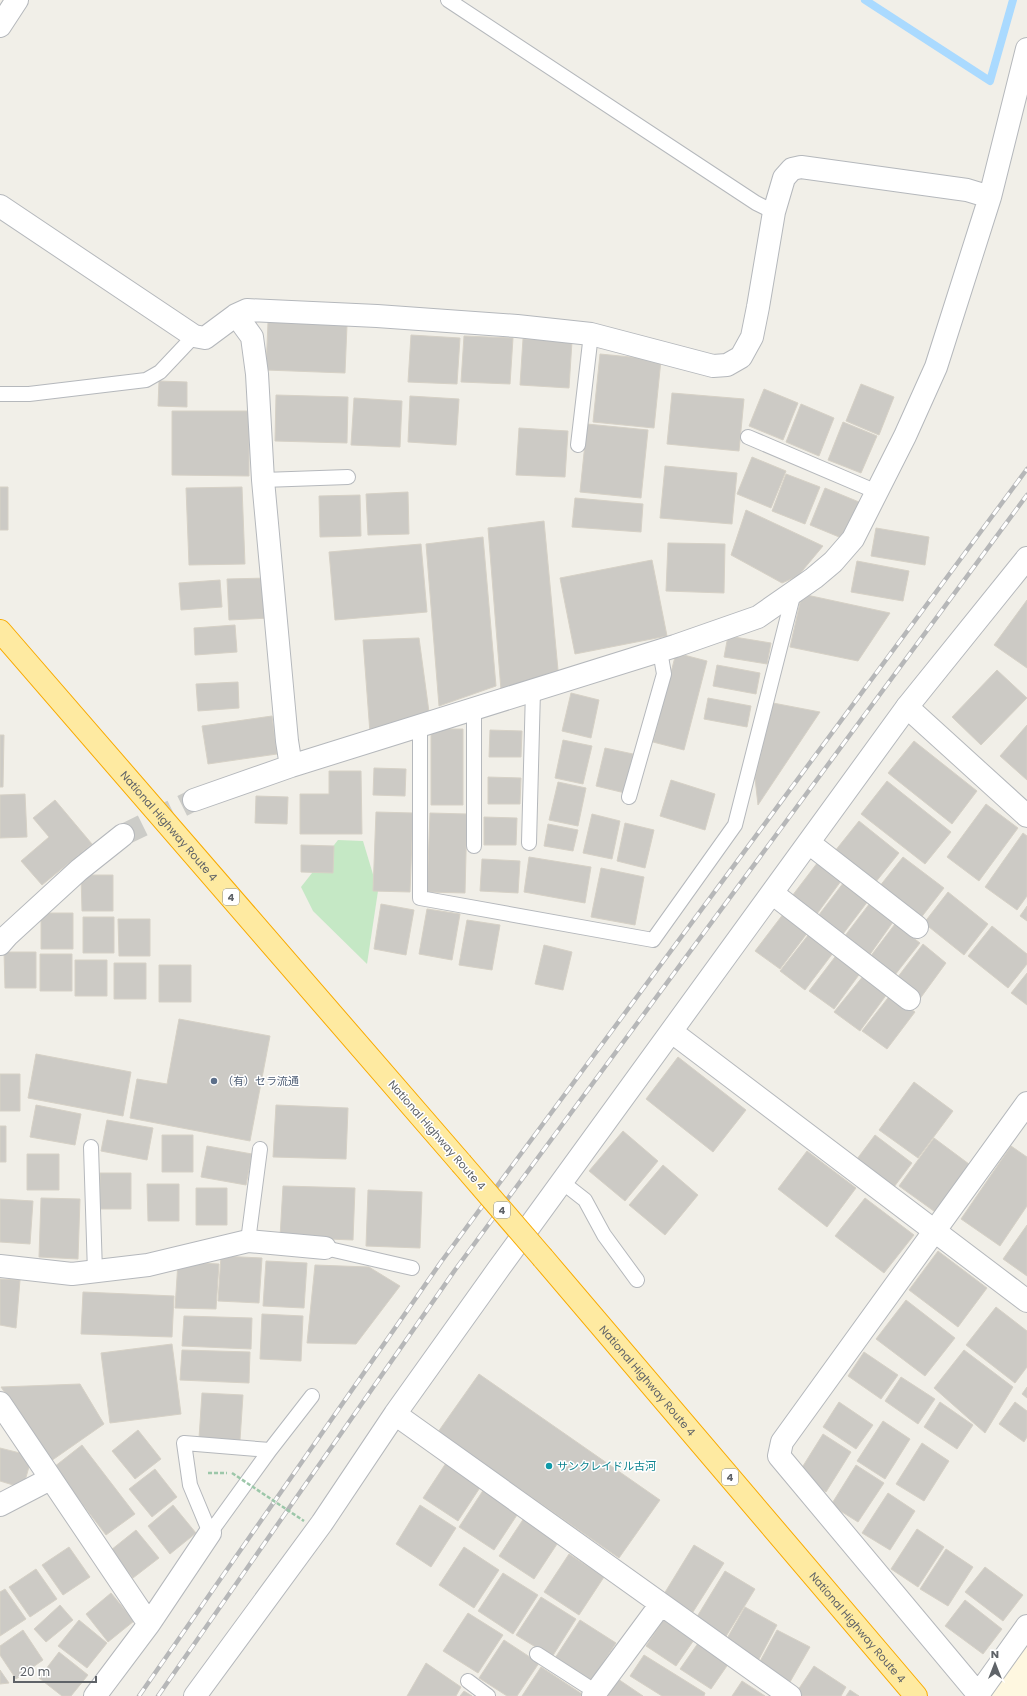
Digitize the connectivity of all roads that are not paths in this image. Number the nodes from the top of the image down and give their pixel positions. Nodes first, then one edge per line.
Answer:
1 (17, 0) edge
2 (448, 0) edge
3 (0, 26) edge
4 (1027, 49) edge
5 (990, 197) junction
6 (0, 206) edge
7 (774, 212) junction
8 (236, 315) junction
9 (591, 334) junction
10 (194, 336) junction
11 (0, 394) edge
12 (748, 437) dead end
13 (578, 445) dead end
14 (348, 477) dead end
15 (263, 480) junction
16 (877, 492) junction
17 (1027, 558) edge
18 (794, 592) junction
19 (0, 631) edge
20 (660, 651) junction
21 (533, 690) junction
22 (907, 707) junction
23 (474, 708) junction
24 (420, 725) junction
25 (291, 766) junction
26 (629, 797) dead end
27 (194, 800) tunnel mouth
28 (1027, 816) edge
29 (122, 835) tunnel mouth
30 (529, 843) dead end
31 (809, 843) junction
32 (474, 846) dead end
33 (772, 893) junction
34 (917, 927) dead end
35 (0, 944) edge
36 (909, 999) dead end
37 (672, 1032) junction
38 (1027, 1103) edge
39 (91, 1146) dead end
40 (260, 1149) dead end
41 (562, 1182) junction
42 (935, 1231) junction
43 (248, 1241) junction
44 (325, 1248) joint
45 (0, 1266) edge
46 (412, 1268) dead end
47 (95, 1272) junction
48 (637, 1280) dead end
49 (1027, 1301) edge
50 (312, 1396) dead end
51 (0, 1402) edge
52 (395, 1414) junction
53 (270, 1450) junction
54 (50, 1479) junction
55 (0, 1505) edge
56 (210, 1533) junction
57 (662, 1604) junction
58 (149, 1624) junction
59 (1027, 1626) edge
60 (537, 1654) dead end
61 (468, 1681) dead end
62 (595, 1694) edge
63 (977, 1695) edge
64 (95, 1696) edge
65 (195, 1696) edge
66 (488, 1696) edge
67 (790, 1696) edge
68 (916, 1696) edge

1 - 3 street
2 - 7 lane
4 - 5 street
5 - 7 street
5 - 16 street
6 - 10 street
7 - 9 street
8 - 9 street
8 - 10 street
8 - 15 street
9 - 13 lane
10 - 11 lane
12 - 16 lane
14 - 15 lane
15 - 25 street
16 - 18 street
17 - 22 street
18 - 20 street
18 - 24 lane
19 - 68 highway, National Highway Route 4 / 4, bridge
20 - 21 street
20 - 26 lane
21 - 23 street
21 - 30 lane
22 - 28 street
22 - 31 street
23 - 24 street
23 - 32 lane
24 - 25 street
25 - 27 street
29 - 35 street
31 - 33 street
31 - 34 street
33 - 36 street
33 - 37 street
37 - 41 street
37 - 42 street
38 - 42 street
39 - 47 lane
40 - 43 lane
41 - 48 lane
41 - 52 street
42 - 49 street
42 - 63 street
43 - 44 street
43 - 47 street
44 - 46 lane
45 - 47 street
50 - 53 lane
51 - 54 street
52 - 57 street
52 - 65 street
53 - 56 lane
53 - 56 lane
54 - 55 street
54 - 58 street
56 - 58 street
57 - 62 street
57 - 67 street
58 - 64 street
59 - 63 street
60 - 62 lane
61 - 66 lane

